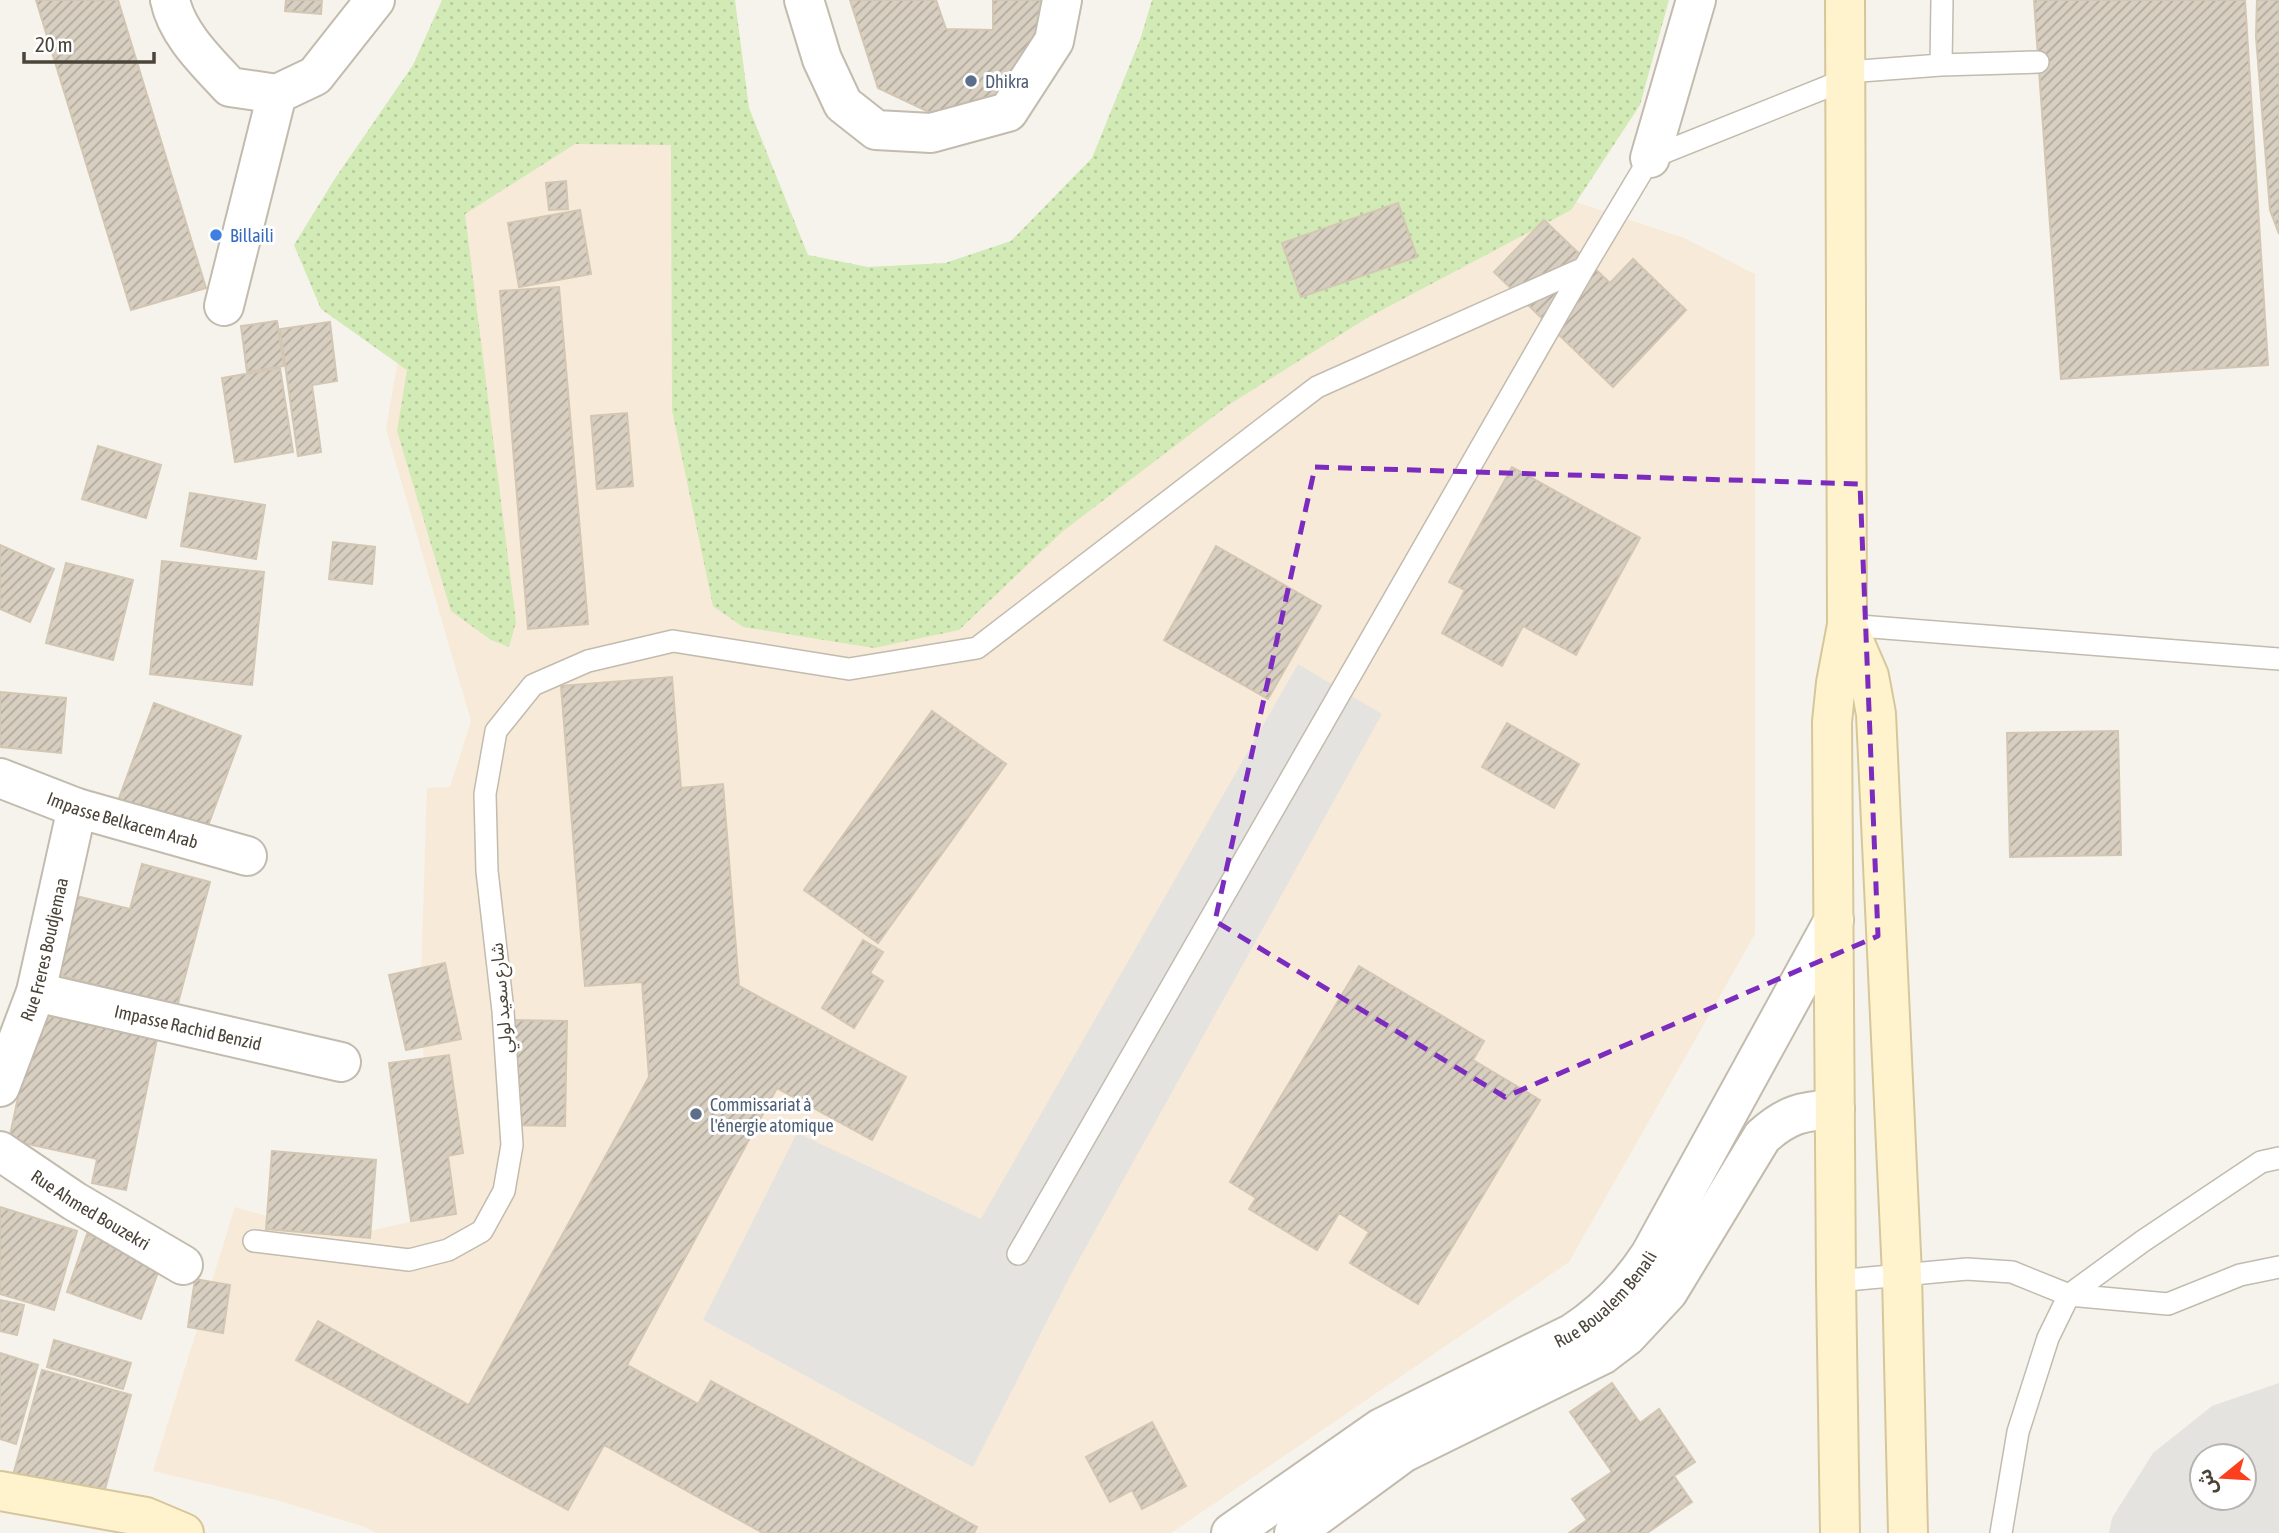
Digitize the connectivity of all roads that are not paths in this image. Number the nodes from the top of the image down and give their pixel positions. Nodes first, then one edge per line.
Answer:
1 (170, 0) edge
2 (375, 0) edge
3 (804, 0) edge
4 (1062, 0) edge
5 (1696, 0) edge
6 (1845, 0) edge
7 (1942, 0) edge
8 (2038, 62) dead end
9 (1941, 65) junction
10 (1847, 76) junction
11 (277, 94) junction
12 (1650, 158) junction
13 (1584, 268) junction
14 (224, 306) dead end
15 (1847, 625) junction
16 (2279, 659) edge
17 (0, 778) edge
18 (77, 808) junction
19 (247, 856) dead end
20 (1834, 920) junction
21 (36, 992) junction
22 (341, 1062) dead end
23 (0, 1087) edge
24 (1835, 1109) junction
25 (0, 1151) edge
26 (2279, 1158) edge
27 (254, 1241) dead end
28 (1018, 1254) dead end
29 (183, 1265) dead end
30 (2279, 1267) edge
31 (1902, 1275) junction
32 (1836, 1281) junction
33 (2070, 1295) junction
34 (0, 1491) edge
35 (184, 1533) edge
36 (1231, 1533) edge
37 (1294, 1533) edge
38 (1840, 1533) edge
39 (1908, 1533) edge
40 (2001, 1533) edge

1 - 11 street
2 - 11 street
3 - 4 street
5 - 12 street
6 - 10 main road
7 - 9 lane
8 - 9 lane
9 - 10 lane
10 - 12 lane
10 - 15 main road
11 - 14 street
12 - 13 lane
13 - 27 lane, شارع سعيد لولي
13 - 28 lane
15 - 16 lane
15 - 20 main road
15 - 31 main road
17 - 18 street, Impasse Belkacem Arab
18 - 19 street, Impasse Belkacem Arab
18 - 21 street, Rue Freres Boudjemaa
20 - 24 main road
20 - 36 street, Rue Boualem Benali
21 - 22 street, Impasse Rachid Benzid
21 - 23 street, Rue Freres Boudjemaa
24 - 32 main road
24 - 37 street
25 - 29 street, Rue Ahmed Bouzekri
26 - 33 lane
30 - 33 lane
31 - 32 lane
31 - 33 lane
31 - 39 main road
32 - 38 main road
33 - 40 lane
34 - 35 main road

